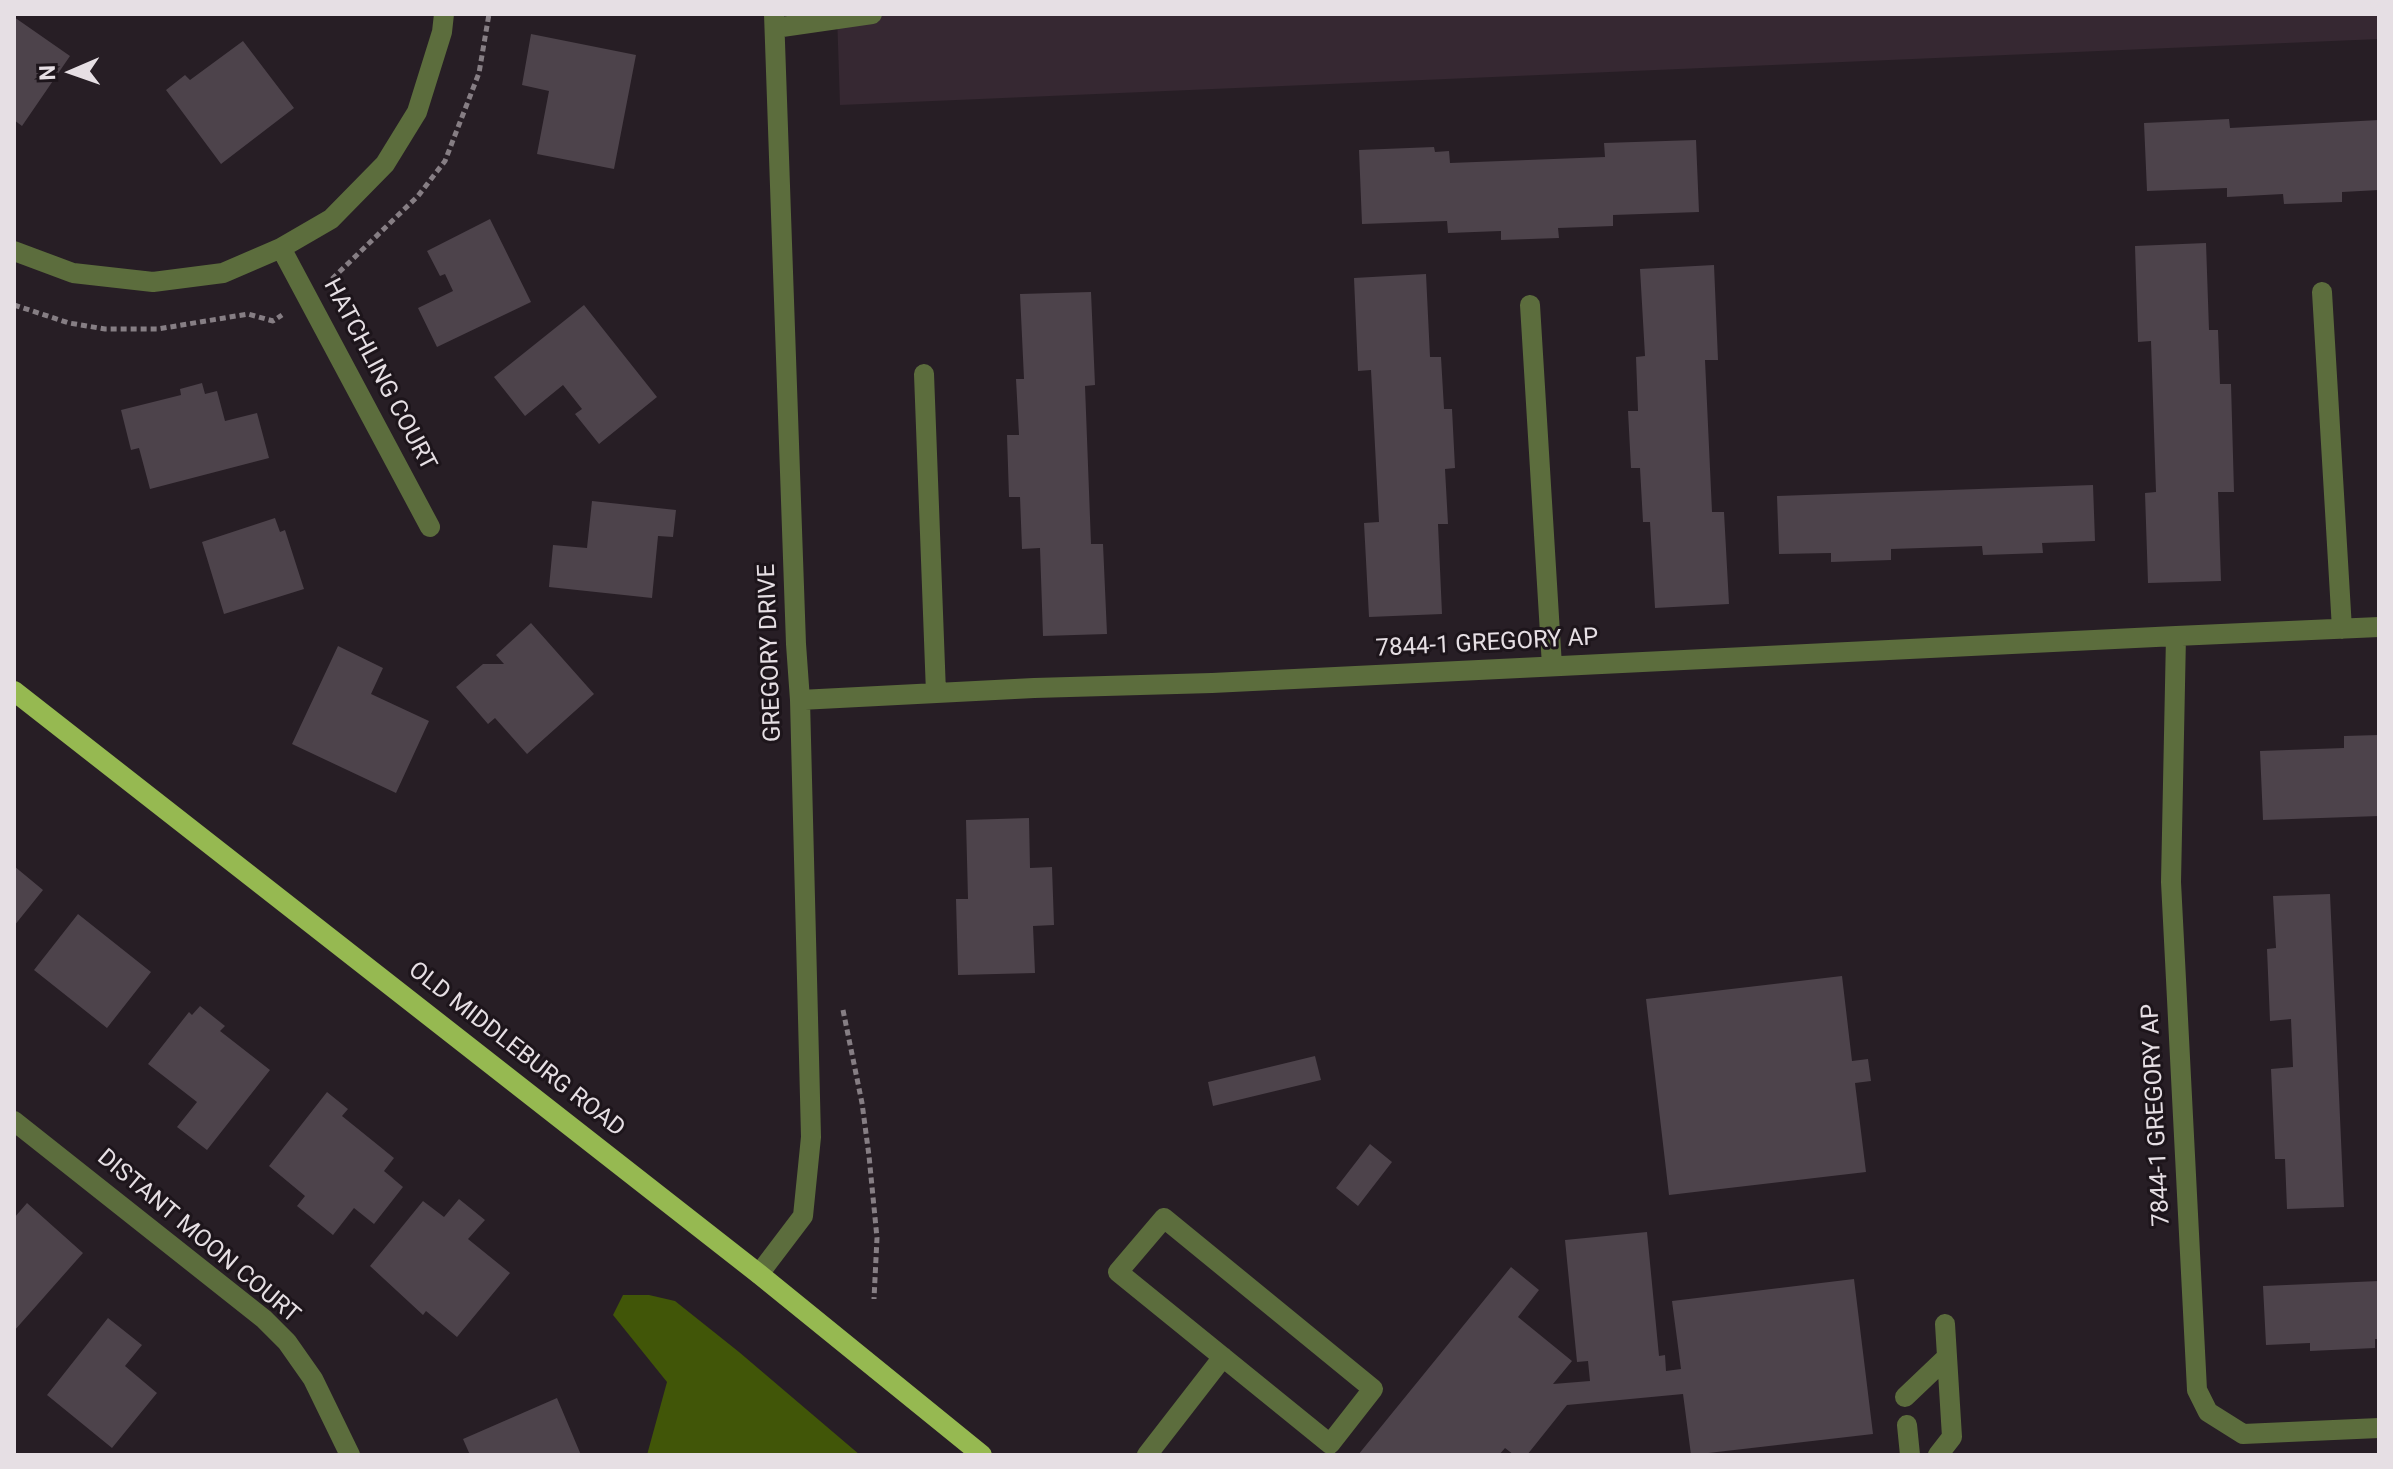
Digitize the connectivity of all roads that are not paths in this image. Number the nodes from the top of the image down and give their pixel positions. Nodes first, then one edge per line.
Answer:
1 (444, 14) edge
2 (872, 14) edge
3 (775, 21) edge
4 (281, 248) junction
5 (14, 251) edge
6 (2322, 292) dead end
7 (1530, 305) dead end
8 (924, 374) dead end
9 (430, 527) dead end
10 (2379, 627) edge
11 (2342, 629) junction
12 (2176, 636) junction
13 (1552, 666) junction
14 (14, 691) edge
15 (936, 693) junction
16 (800, 700) junction
17 (14, 1121) edge
18 (759, 1274) junction
19 (1945, 1324) dead end
20 (1223, 1357) junction
21 (1947, 1357) junction
22 (1905, 1397) dead end
23 (1907, 1425) dead end
24 (2379, 1428) edge
25 (350, 1455) edge
26 (982, 1455) edge
27 (1147, 1455) edge
28 (1910, 1455) edge
29 (1938, 1455) edge

1 - 4 street
2 - 3 street
3 - 16 street, GREGORY DRIVE
4 - 5 street
4 - 9 street, HATCHLING COURT
6 - 11 street
7 - 13 street
8 - 15 street
10 - 11 street, 7844-1 GREGORY AP
11 - 12 street, 7844-1 GREGORY AP
12 - 13 street, 7844-1 GREGORY AP
12 - 24 street, 7844-1 GREGORY AP
13 - 15 street, 7844-1 GREGORY AP
14 - 18 main road, OLD MIDDLEBURG ROAD
15 - 16 street, 7844-1 GREGORY AP
16 - 18 street, GREGORY DRIVE
17 - 25 street, DISTANT MOON COURT
18 - 26 main road, OLD MIDDLEBURG ROAD
19 - 21 street
20 - 20 street
20 - 27 street
21 - 22 street
21 - 29 street
23 - 28 street

